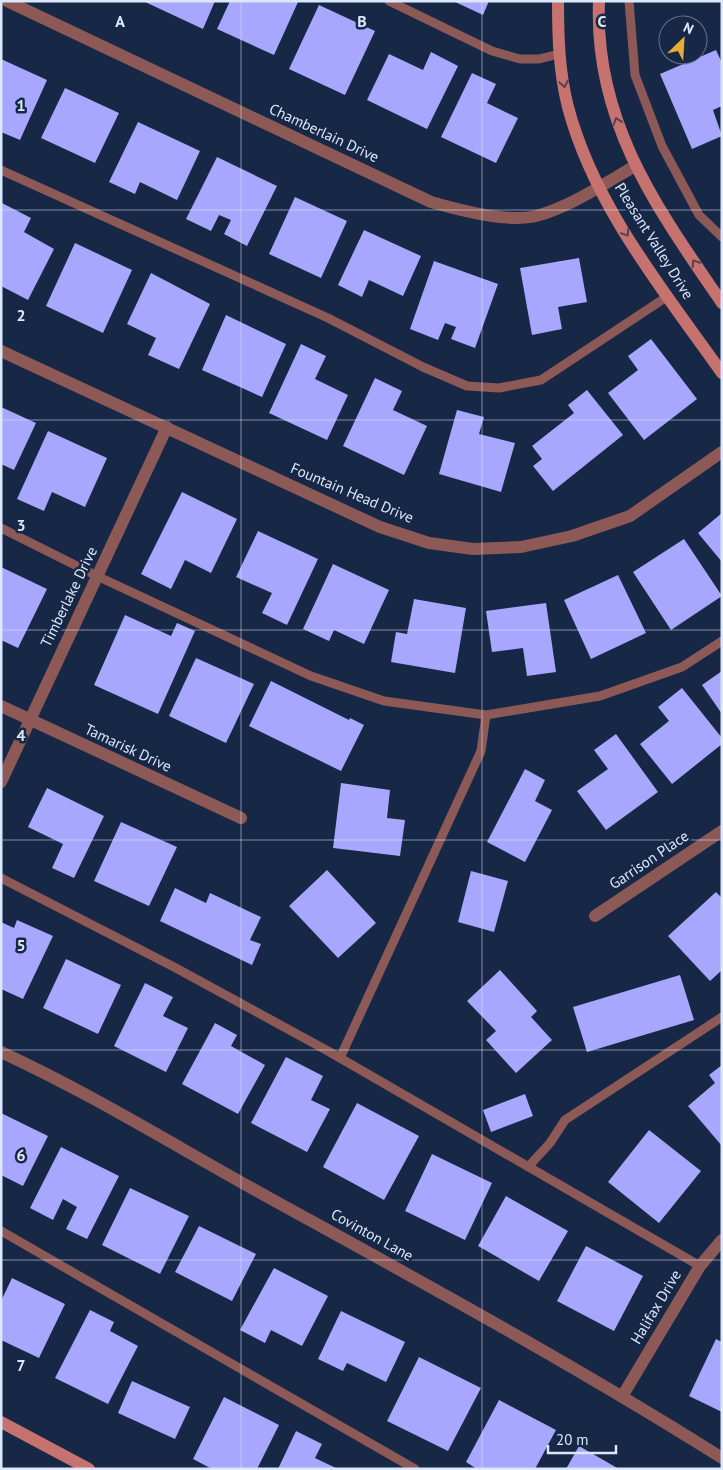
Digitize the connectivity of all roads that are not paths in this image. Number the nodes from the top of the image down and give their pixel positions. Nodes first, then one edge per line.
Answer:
1 (6, 1) edge
2 (389, 1) edge
3 (558, 1) edge
4 (599, 1) edge
5 (629, 1) edge
6 (559, 54) junction
7 (635, 166) junction
8 (1, 170) edge
9 (599, 186) junction
10 (722, 237) edge
11 (668, 296) junction
12 (722, 303) edge
13 (1, 351) edge
14 (722, 373) edge
15 (167, 428) junction
16 (722, 452) edge
17 (1, 528) edge
18 (98, 576) junction
19 (722, 641) edge
20 (1, 706) edge
21 (486, 715) junction
22 (29, 719) junction
23 (1, 782) edge
24 (241, 818) dead end
25 (722, 831) edge
26 (1, 878) edge
27 (595, 916) dead end
28 (722, 1017) edge
29 (1, 1052) edge
30 (340, 1058) junction
31 (528, 1167) junction
32 (1, 1231) edge
33 (722, 1240) edge
34 (700, 1266) junction
35 (623, 1395) junction
36 (1, 1422) edge
37 (722, 1458) edge
38 (88, 1469) edge
39 (415, 1469) edge

1 - 9 street, Chamberlain Drive
2 - 6 lane
3 - 6 street, Pleasant Valley Drive
7 -> 4 street, Pleasant Valley Drive
5 - 10 lane
6 -> 9 street, Pleasant Valley Drive
7 - 9 street, Chamberlain Drive
12 -> 7 street, Pleasant Valley Drive
8 - 11 lane
9 -> 11 street, Pleasant Valley Drive
11 - 14 street, Pleasant Valley Drive
13 - 15 street, Fountain Head Drive
15 - 16 street, Fountain Head Drive
15 - 18 street, Timberlake Drive
17 - 18 lane
18 - 21 lane
18 - 22 street, Timberlake Drive
19 - 21 lane
20 - 22 street, Tamarisk Drive
21 - 30 lane
22 - 23 street, Timberlake Drive
22 - 24 street, Tamarisk Drive
25 - 27 street, Garrison Place
26 - 30 lane
28 - 31 lane
29 - 35 street, Covinton Lane
30 - 31 lane
31 - 34 lane
32 - 39 lane
33 - 34 street, Halifax Drive
34 - 35 street, Halifax Drive
35 - 37 street, Covinton Lane
36 - 38 street

